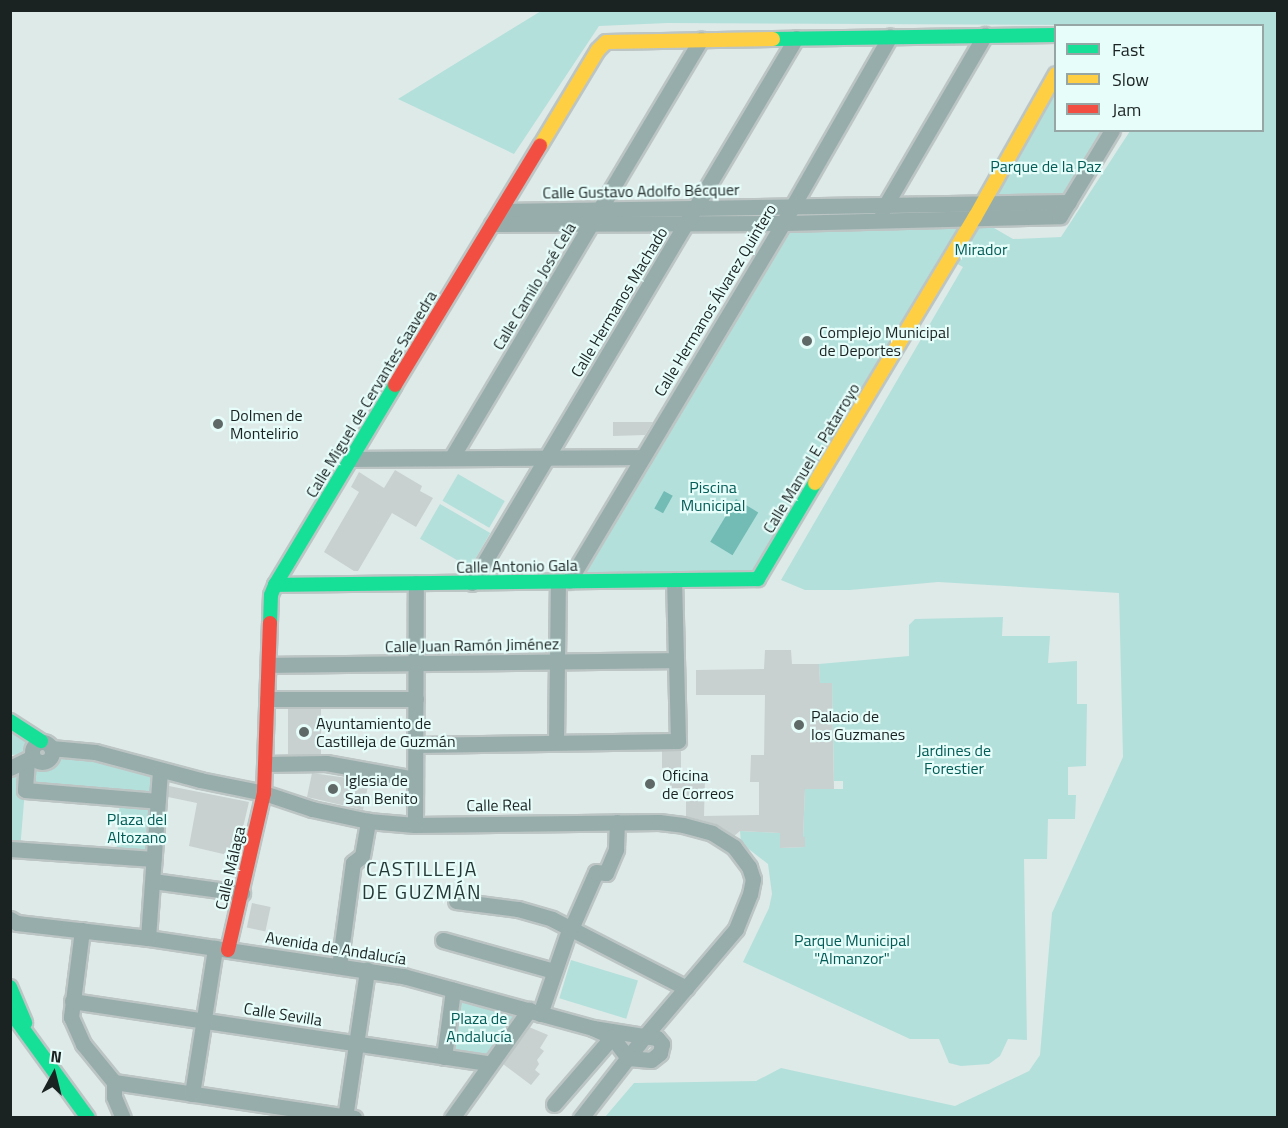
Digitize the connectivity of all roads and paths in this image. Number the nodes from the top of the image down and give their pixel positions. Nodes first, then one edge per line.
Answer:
1 (985, 35) junction
2 (1054, 35) edge
3 (890, 36) junction
4 (796, 38) junction
5 (700, 40) junction
6 (1054, 77) edge
7 (1111, 132) edge
8 (1069, 202) junction
9 (982, 203) junction
10 (886, 204) junction
11 (792, 206) junction
12 (697, 208) junction
13 (600, 209) junction
14 (501, 211) junction
15 (975, 217) junction
16 (877, 219) junction
17 (688, 222) junction
18 (783, 223) junction
19 (492, 224) junction
20 (592, 224) junction
21 (548, 456) junction
22 (452, 457) junction
23 (643, 457) junction
24 (352, 459) junction
25 (758, 579) joint
26 (674, 580) junction
27 (564, 582) junction
28 (416, 583) junction
29 (472, 583) junction
30 (275, 585) junction
31 (676, 660) junction
32 (558, 662) junction
33 (417, 663) junction
34 (268, 665) junction
35 (267, 699) junction
36 (416, 699) junction
37 (10, 721) edge
38 (556, 742) junction
39 (416, 745) junction
40 (37, 752) junction
41 (10, 755) edge
42 (265, 764) junction
43 (10, 768) edge
44 (160, 770) junction
45 (416, 779) junction
46 (264, 793) junction
47 (158, 801) junction
48 (368, 821) junction
49 (617, 822) junction
50 (415, 825) junction
51 (15, 850) edge
52 (154, 859) junction
53 (153, 881) junction
54 (242, 893) junction
55 (456, 901) dead end
56 (14, 921) edge
57 (82, 930) junction
58 (569, 930) junction
59 (148, 938) junction
60 (443, 940) dead end
61 (221, 949) junction
62 (339, 966) junction
63 (367, 970) junction
64 (554, 971) junction
65 (10, 987) edge
66 (686, 988) junction
67 (453, 990) junction
68 (72, 1001) junction
69 (10, 1011) edge
70 (535, 1012) junction
71 (204, 1020) junction
72 (593, 1028) junction
73 (612, 1037) junction
74 (644, 1037) junction
75 (32, 1040) junction
76 (356, 1044) junction
77 (444, 1057) junction
78 (628, 1058) junction
79 (489, 1063) junction
80 (114, 1082) junction
81 (192, 1094) junction
82 (554, 1104) dead end
83 (348, 1117) edge
84 (88, 1118) edge
85 (123, 1118) edge
86 (452, 1118) edge
87 (580, 1118) edge

1 - 2 street
1 - 3 street
1 - 10 street
3 - 4 street
3 - 11 street, Calle Hermanos Álvarez Quintero
4 - 5 street
4 - 12 street, Calle Hermanos Machado
5 - 13 street, Calle Camilo José Cela
5 - 14 street, Calle Miguel de Cervantes Saavedra
6 - 9 street, Calle Manuel E. Patarroyo
7 - 8 street
8 - 9 street, Calle Gustavo Adolfo Bécquer
8 - 15 street, Calle Gustavo Adolfo Bécquer
9 - 10 street, Calle Gustavo Adolfo Bécquer
9 - 15 street, Calle Manuel E. Patarroyo
10 - 11 street, Calle Gustavo Adolfo Bécquer
10 - 16 street
11 - 12 street, Calle Gustavo Adolfo Bécquer
11 - 18 street, Calle Hermanos Álvarez Quintero
12 - 13 street, Calle Gustavo Adolfo Bécquer
12 - 17 street, Calle Hermanos Machado
13 - 14 street, Calle Gustavo Adolfo Bécquer
13 - 20 street, Calle Camilo José Cela
14 - 19 street, Calle Miguel de Cervantes Saavedra
15 - 16 street, Calle Gustavo Adolfo Bécquer
15 - 25 street, Calle Manuel E. Patarroyo
16 - 18 street, Calle Gustavo Adolfo Bécquer
17 - 18 street, Calle Gustavo Adolfo Bécquer
17 - 20 street, Calle Gustavo Adolfo Bécquer
17 - 21 street, Calle Hermanos Machado
18 - 23 street, Calle Hermanos Álvarez Quintero
19 - 20 street, Calle Gustavo Adolfo Bécquer
19 - 24 street, Calle Miguel de Cervantes Saavedra
20 - 22 street, Calle Camilo José Cela
21 - 22 street
21 - 23 street
21 - 29 street, Calle Hermanos Machado
22 - 24 street
23 - 27 street, Calle Hermanos Álvarez Quintero
24 - 30 street, Calle Miguel de Cervantes Saavedra
25 - 26 street, Calle Antonio Gala
26 - 27 street, Calle Antonio Gala
26 - 31 street
27 - 29 street, Calle Antonio Gala
27 - 32 street
28 - 29 street, Calle Antonio Gala
28 - 30 street, Calle Antonio Gala
28 - 33 street
30 - 34 street, Calle Miguel de Cervantes Saavedra
31 - 32 street, Calle Juan Ramón Jiménez
31 - 38 street
32 - 33 street, Calle Juan Ramón Jiménez
32 - 38 street
33 - 34 street, Calle Juan Ramón Jiménez
33 - 36 street
34 - 35 street, Calle Miguel de Cervantes Saavedra
35 - 36 street
35 - 42 street, Calle Miguel de Cervantes Saavedra
36 - 39 street
37 - 40 street
38 - 39 street
39 - 45 street
40 - 41 street, Calle Real
40 - 43 street
40 - 44 street, Calle Real
40 - 47 street
42 - 45 street
42 - 46 street, Calle Miguel de Cervantes Saavedra
44 - 46 street, Calle Real
44 - 47 street
45 - 50 street
46 - 48 street, Calle Real
46 - 54 street, Calle Málaga
47 - 52 street
48 - 50 street, Calle Real
48 - 62 street
49 - 50 street, Calle Real
49 - 58 street
49 - 66 street, Calle Real
51 - 52 street
52 - 53 street
53 - 54 street
53 - 59 street
54 - 61 street, Calle Málaga
55 - 58 street
56 - 57 street, Avenida de Andalucía
57 - 59 street, Avenida de Andalucía
57 - 68 street
58 - 64 street
58 - 66 street
59 - 61 street, Avenida de Andalucía
60 - 64 street
61 - 62 street, Avenida de Andalucía
61 - 71 street
62 - 63 street, Avenida de Andalucía
63 - 67 street, Avenida de Andalucía
63 - 76 street
64 - 70 street
65 - 75 street
66 - 74 street
67 - 70 street, Avenida de Andalucía
67 - 77 street
68 - 71 street, Calle Sevilla
68 - 80 street
69 - 75 street
70 - 72 street, Avenida de Andalucía
70 - 79 street
71 - 76 street, Calle Sevilla
71 - 81 street
72 - 73 street
72 - 74 street, Avenida de Andalucía
73 - 78 street
73 - 82 street
74 - 78 street
74 - 78 street
75 - 84 street
76 - 77 street, Calle Sevilla
76 - 83 street
77 - 79 street, Calle Sevilla
78 - 87 street
79 - 86 street
80 - 81 street
80 - 85 street
81 - 83 street

